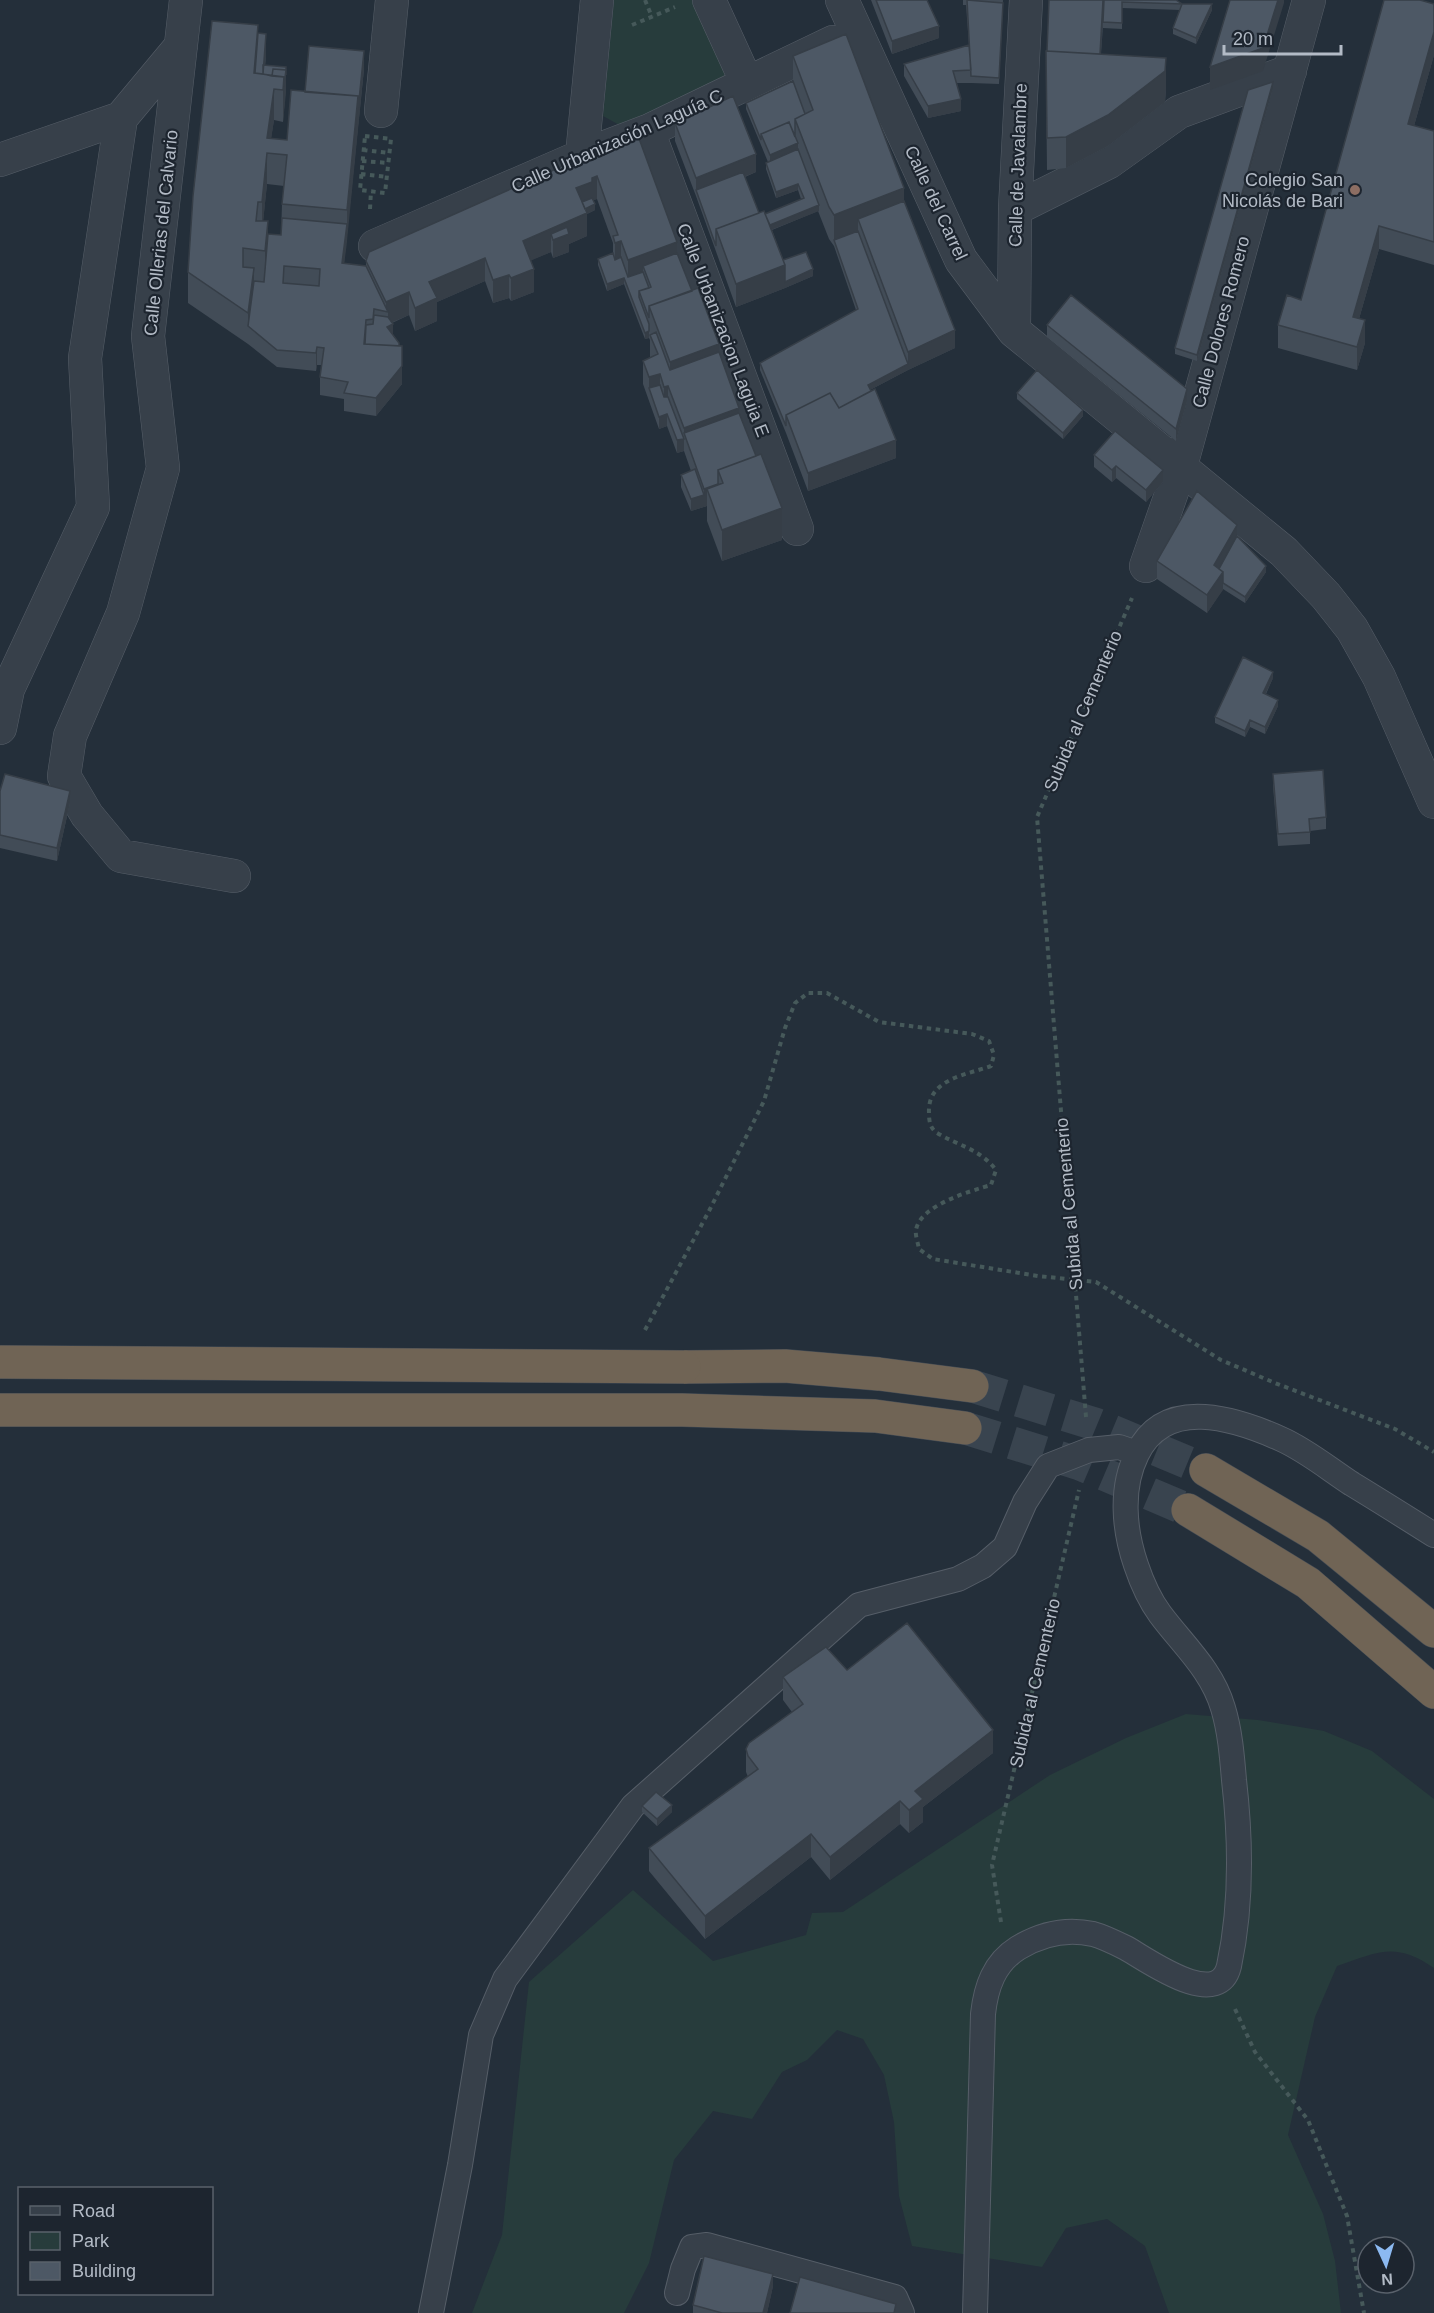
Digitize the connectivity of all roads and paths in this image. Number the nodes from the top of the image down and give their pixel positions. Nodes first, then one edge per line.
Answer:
1 (186, 0) edge
2 (392, 0) edge
3 (597, 0) edge
4 (645, 0) edge
5 (842, 0) edge
6 (1026, 0) edge
7 (1309, 0) edge
8 (695, 2) edge
9 (652, 17) junction
10 (631, 26) dead end
11 (856, 31) junction
12 (181, 46) junction
13 (1290, 71) junction
14 (747, 83) junction
15 (381, 111) dead end
16 (121, 118) junction
17 (648, 131) junction
18 (582, 156) junction
19 (0, 160) edge
20 (363, 160) junction
21 (389, 163) junction
22 (361, 174) junction
23 (387, 177) junction
24 (1015, 208) junction
25 (375, 246) dead end
26 (1014, 331) junction
27 (1180, 469) junction
28 (797, 529) dead end
29 (1146, 566) joint
30 (0, 728) edge
31 (1434, 802) edge
32 (234, 876) dead end
33 (1075, 1280) junction
34 (641, 1338) dead end
35 (0, 1362) edge
36 (972, 1386) tunnel mouth
37 (0, 1410) edge
38 (965, 1428) tunnel mouth
39 (1089, 1450) junction
40 (1434, 1452) edge
41 (1137, 1453) junction
42 (1206, 1470) tunnel mouth
43 (1188, 1510) tunnel mouth
44 (1434, 1535) edge
45 (1434, 1631) edge
46 (1434, 1692) edge
47 (1007, 1955) junction
48 (1221, 1979) junction
49 (677, 2293) dead end
50 (431, 2313) edge
51 (902, 2313) edge
52 (975, 2313) edge
53 (1364, 2313) edge

1 - 12 street, Calle Ollerias del Calvario
2 - 15 street
3 - 18 street
4 - 9 path
5 - 11 street, Calle del Carrel
6 - 24 street, Calle de Javalambre
7 - 13 street, Calle Dolores Romero
8 - 9 path
8 - 14 street
9 - 10 path
11 - 14 street, Calle Urbanización Laguía C
11 - 26 street, Calle del Carrel
12 - 16 street
12 - 32 street, Calle Ollerias del Calvario
13 - 24 street
13 - 27 street, Calle Dolores Romero
14 - 17 street, Calle Urbanización Laguía C
16 - 19 street
16 - 30 street
17 - 18 street, Calle Urbanización Laguía C
17 - 28 street, Calle Urbanizacion Laguia E
18 - 25 street, Calle Urbanización Laguía C
20 - 21 path
20 - 21 path
20 - 22 path
21 - 23 path
22 - 23 path
22 - 23 path
24 - 26 street, Calle de Javalambre
26 - 27 street, Calle del Carrel
27 - 29 street
27 - 31 street, Calle del Carrel
29 - 33 path, Subida al Cementerio
33 - 34 path
33 - 39 path, Subida al Cementerio
33 - 40 path
35 - 36 highway, bridge
37 - 38 highway
39 - 41 lane
39 - 47 path, Subida al Cementerio
39 - 50 lane
41 - 44 lane
41 - 48 lane
42 - 45 highway
43 - 46 highway
47 - 48 lane
47 - 52 lane
48 - 53 path
49 - 51 lane

